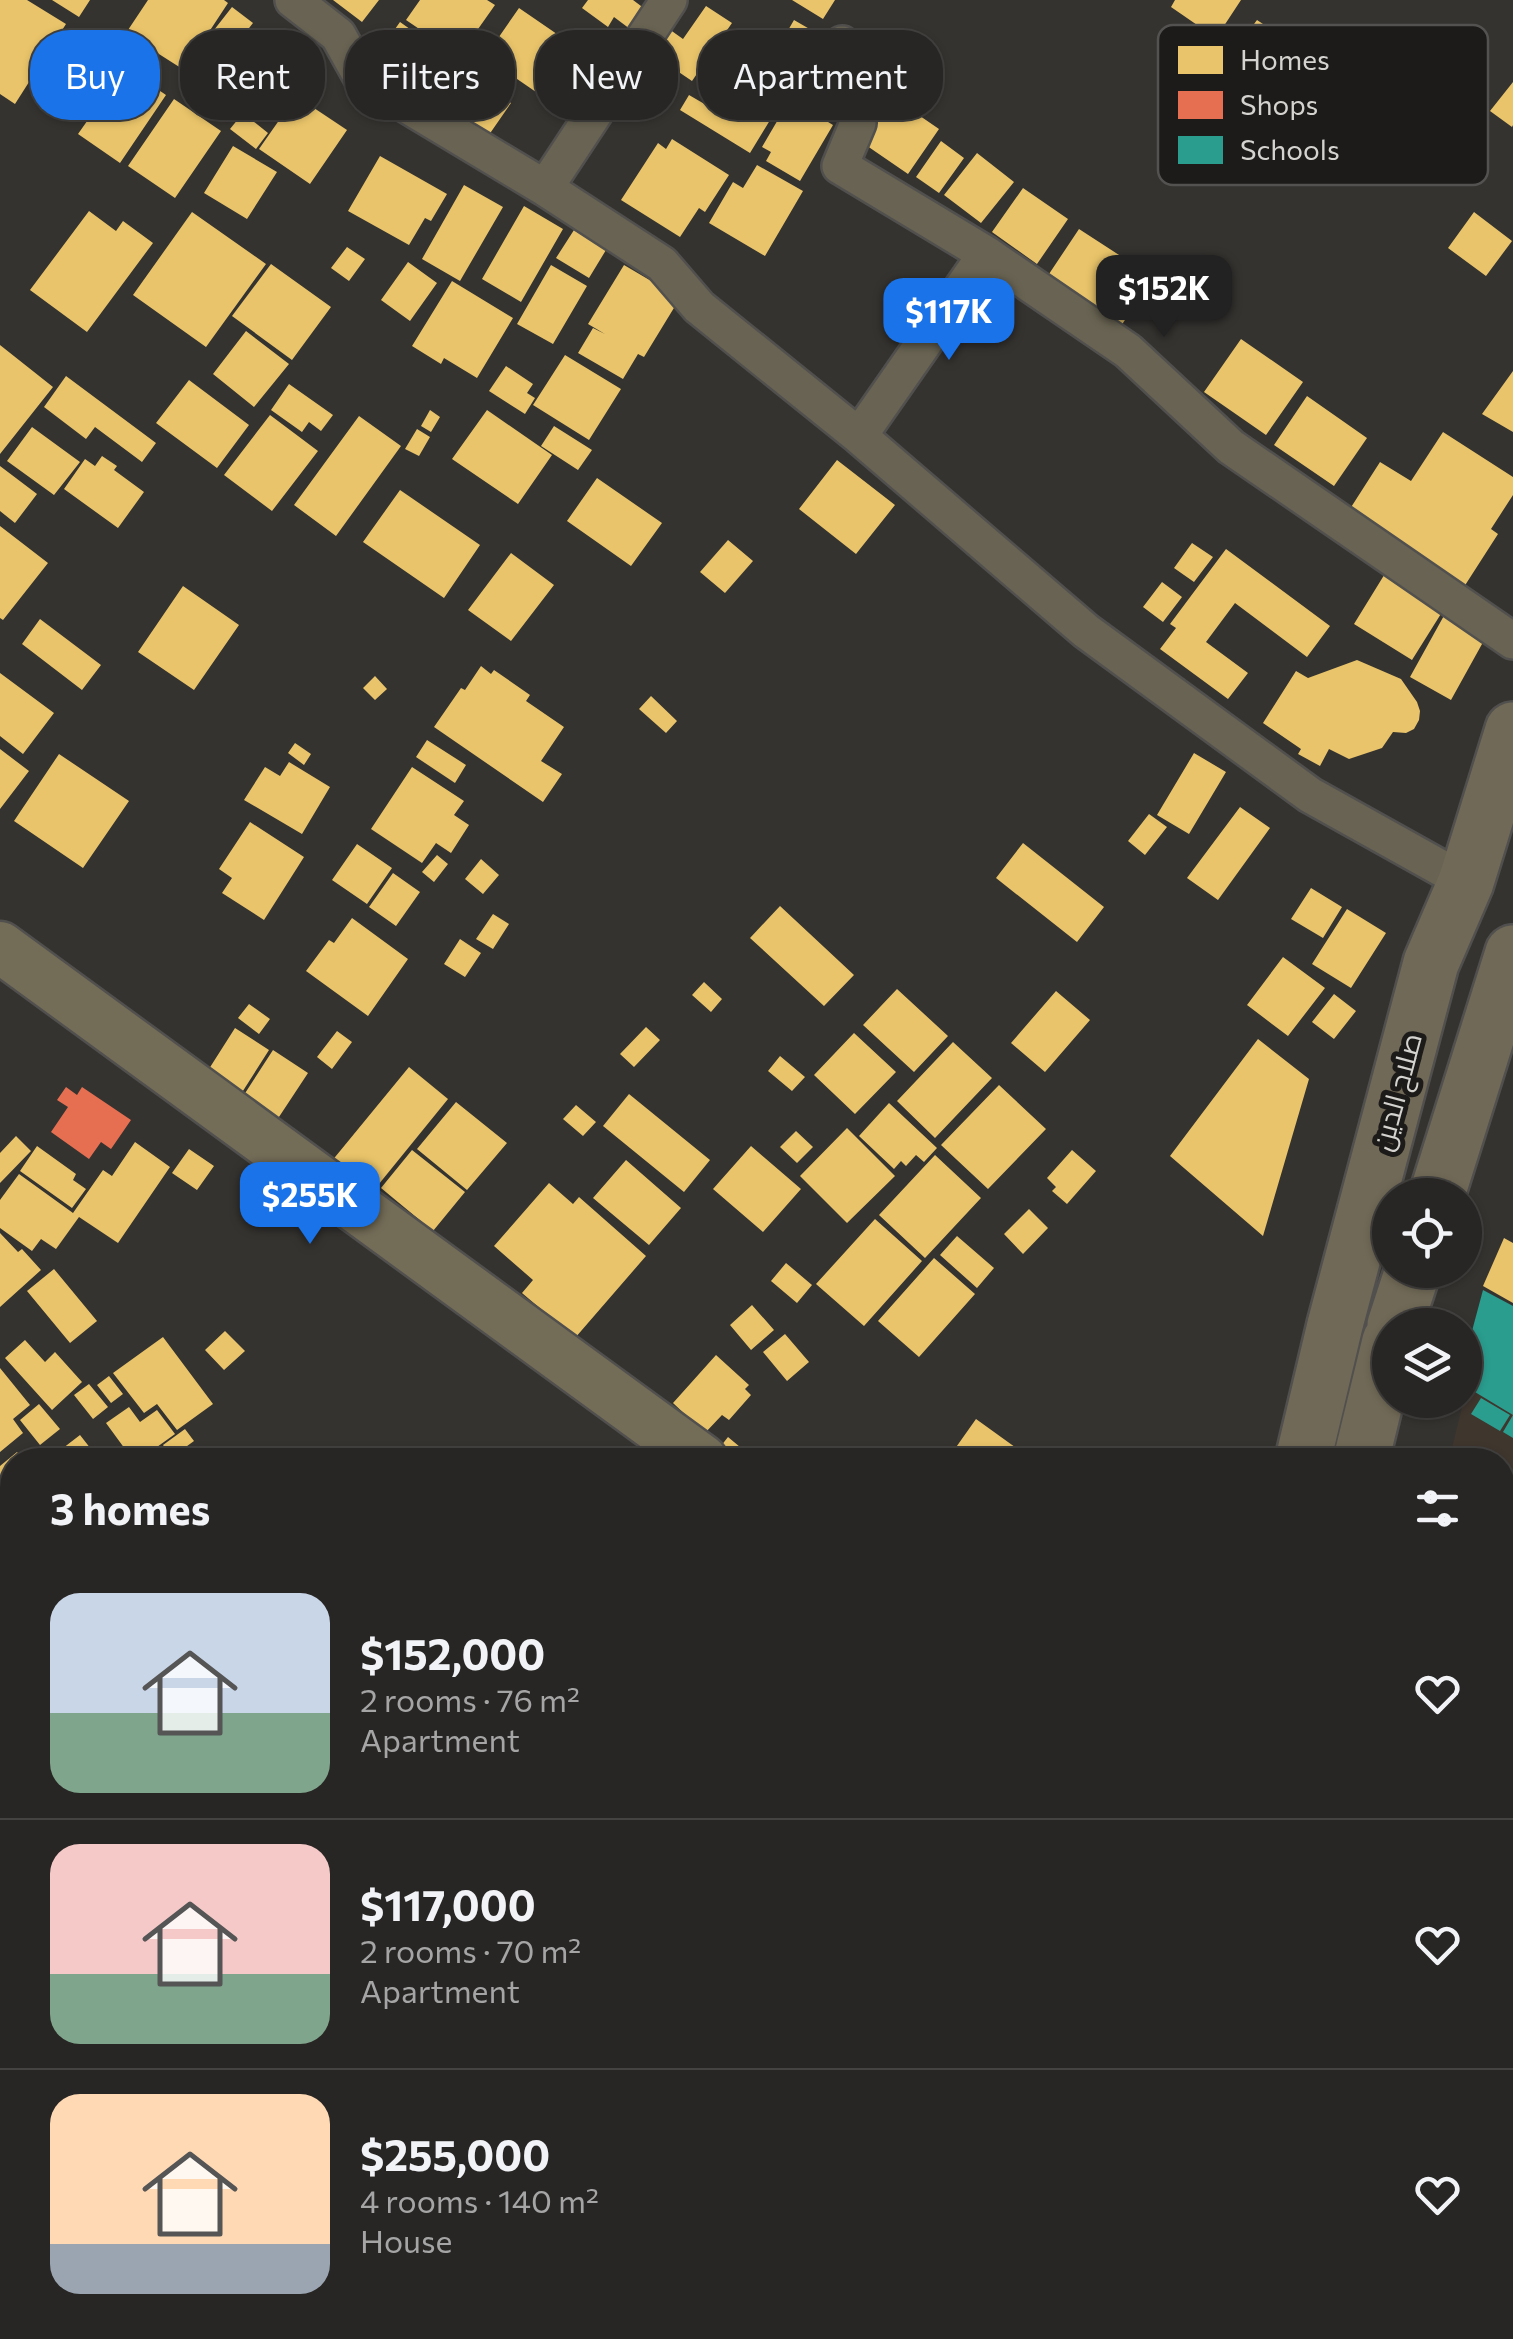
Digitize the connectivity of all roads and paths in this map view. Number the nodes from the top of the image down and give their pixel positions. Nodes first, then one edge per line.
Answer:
1 (293, 0) edge
2 (669, 0) edge
3 (857, 120) edge
4 (545, 188) junction
5 (986, 254) junction
6 (859, 436) junction
7 (1513, 641) edge
8 (1513, 730) edge
9 (1466, 882) junction
10 (0, 948) edge
11 (1513, 954) edge
12 (0, 972) edge
13 (1442, 1178) edge
14 (1372, 1415) edge
15 (647, 1448) edge
16 (686, 1448) edge
17 (1305, 1448) edge
18 (1364, 1448) edge

1 - 4 street
2 - 4 street
3 - 5 street
4 - 6 street
5 - 6 street
5 - 7 street
6 - 9 street
8 - 9 highway, صلاح الدين
9 - 17 highway, صلاح الدين
10 - 16 main road
11 - 13 highway
12 - 15 main road
14 - 18 highway

